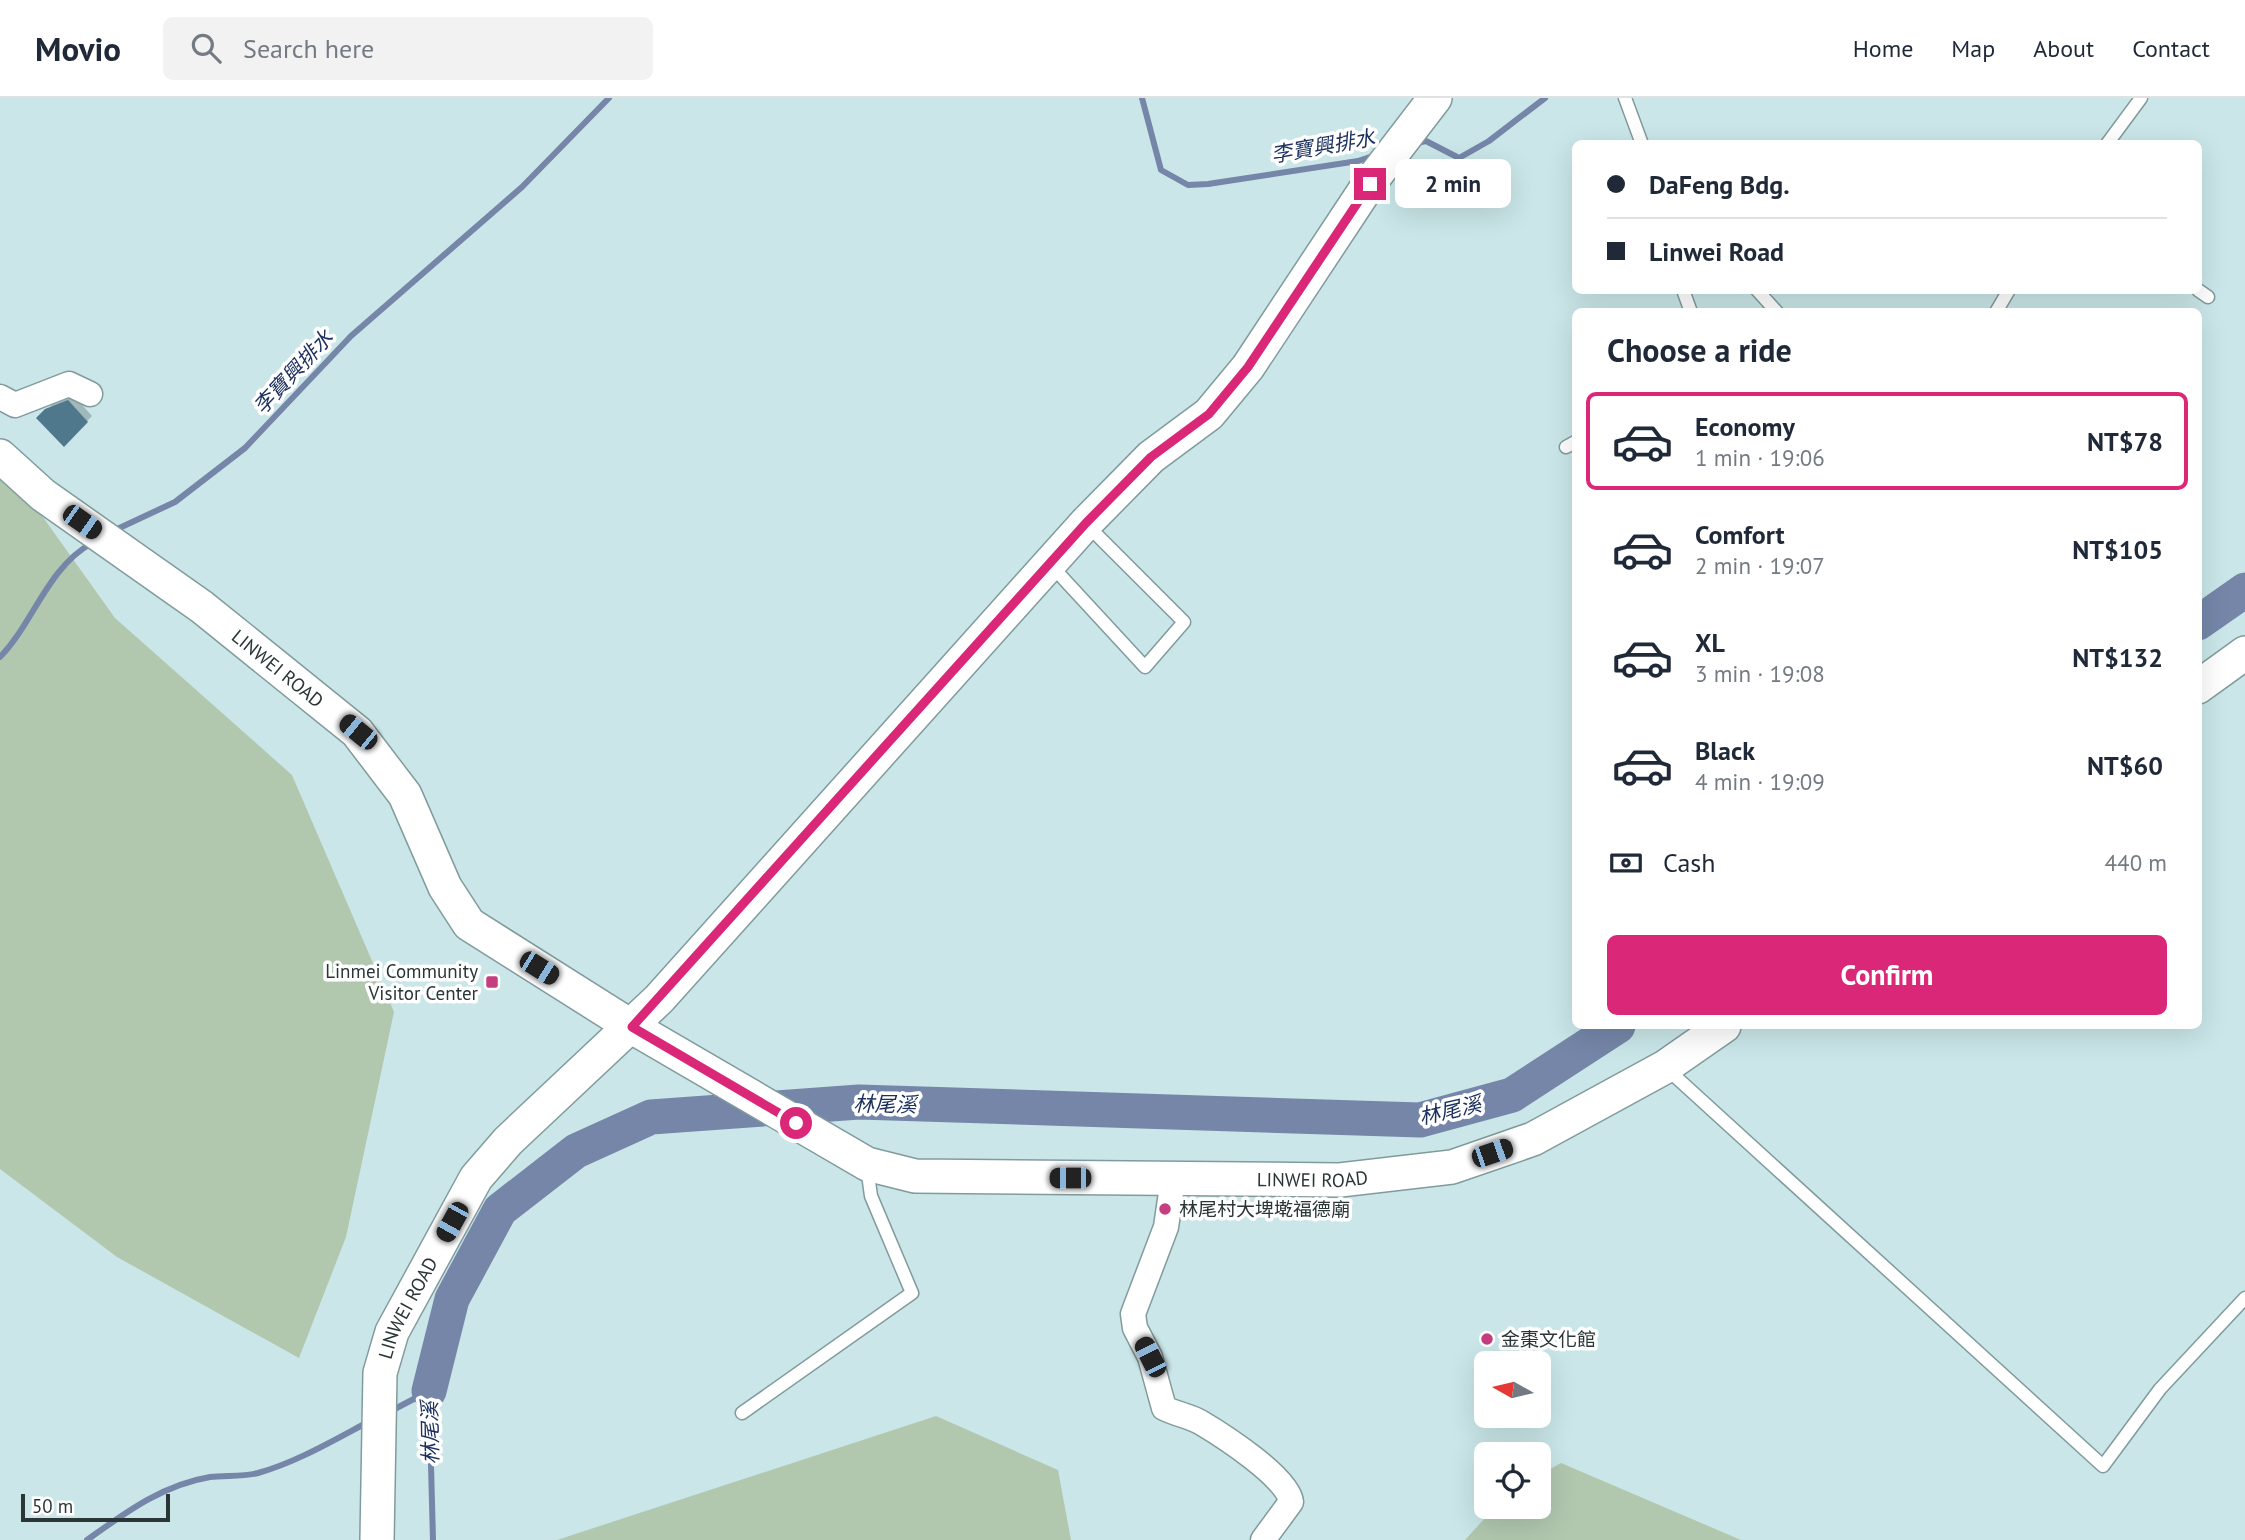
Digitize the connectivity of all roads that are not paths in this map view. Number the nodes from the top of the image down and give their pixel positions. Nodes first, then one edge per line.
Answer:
1 (1435, 98) edge
2 (1625, 98) edge
3 (2141, 98) edge
4 (1641, 140) edge
5 (2110, 140) edge
6 (1761, 294) edge
7 (1773, 308) edge
8 (90, 394) dead end
9 (0, 397) edge
10 (0, 456) edge
11 (1086, 523) junction
12 (1049, 563) junction
13 (2245, 653) edge
14 (2202, 684) edge
15 (632, 1027) junction
16 (1720, 1029) edge
17 (1665, 1067) junction
18 (867, 1164) junction
19 (1173, 1179) junction
20 (2245, 1298) edge
21 (742, 1413) dead end
22 (377, 1540) edge
23 (1263, 1540) edge

1 - 11 street, LINWEI ROAD
2 - 4 lane
3 - 5 lane
6 - 7 lane
8 - 9 street
10 - 15 street, LINWEI ROAD
11 - 12 street, LINWEI ROAD
11 - 12 lane
12 - 15 street, LINWEI ROAD
13 - 14 street
15 - 18 street, LINWEI ROAD
15 - 22 street, LINWEI ROAD
16 - 17 street, LINWEI ROAD
17 - 19 street, LINWEI ROAD
17 - 20 lane
18 - 19 street, LINWEI ROAD
18 - 21 lane
19 - 23 street

